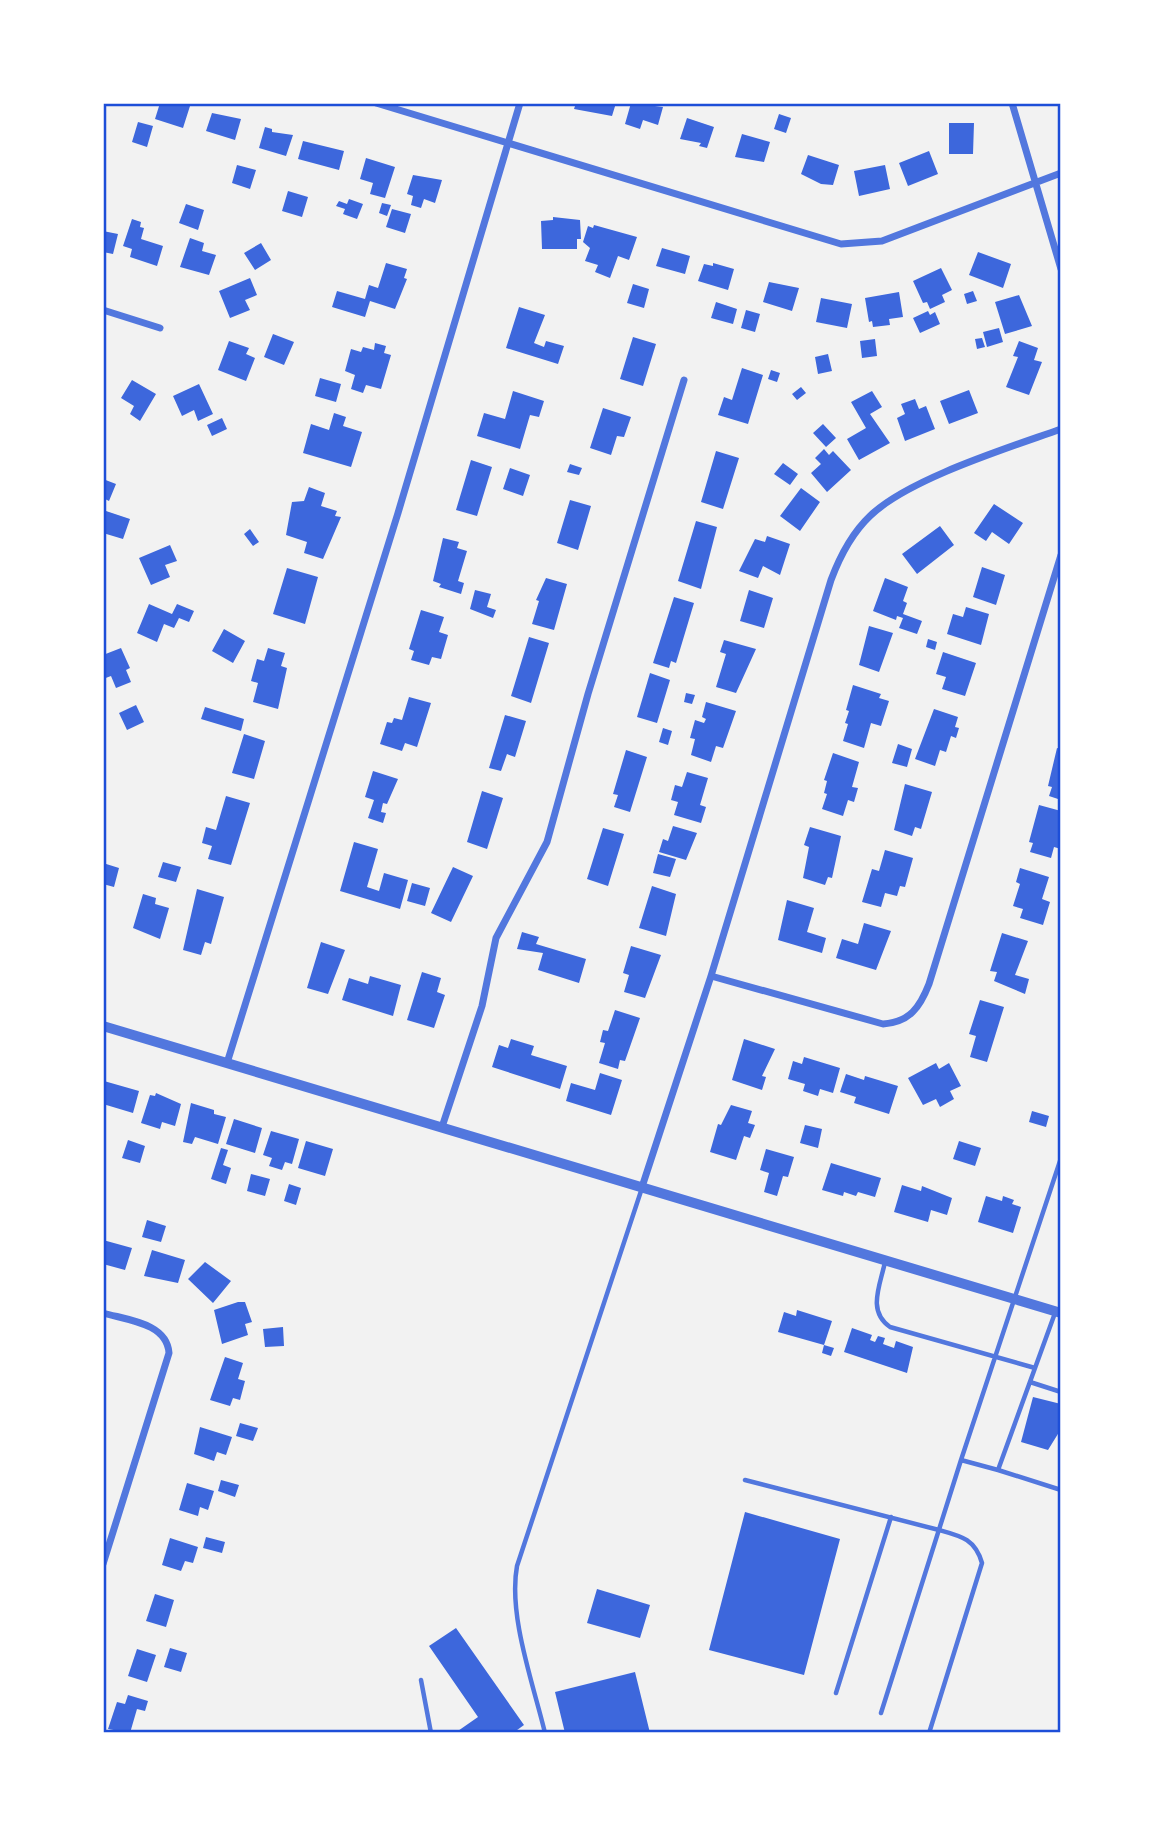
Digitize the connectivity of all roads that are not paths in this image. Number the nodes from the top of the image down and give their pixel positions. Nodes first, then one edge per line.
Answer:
1 (376, 103) edge
2 (520, 103) edge
3 (1012, 103) edge
4 (507, 144) junction
5 (1061, 173) edge
6 (1034, 183) junction
7 (1061, 269) edge
8 (103, 310) edge
9 (160, 328) dead end
10 (684, 380) dead end
11 (1061, 429) edge
12 (1061, 555) edge
13 (1052, 589) junction
14 (1061, 592) edge
15 (711, 976) junction
16 (103, 1026) edge
17 (227, 1063) junction
18 (442, 1127) junction
19 (1061, 1157) edge
20 (642, 1187) junction
21 (886, 1260) junction
22 (1015, 1299) junction
23 (1058, 1312) edge
24 (103, 1313) edge
25 (996, 1356) junction
26 (1035, 1368) junction
27 (1030, 1382) junction
28 (1061, 1392) edge
29 (961, 1460) junction
30 (998, 1470) junction
31 (745, 1480) dead end
32 (1061, 1490) edge
33 (891, 1517) junction
34 (939, 1530) junction
35 (103, 1564) edge
36 (421, 1680) dead end
37 (836, 1693) dead end
38 (881, 1713) dead end
39 (930, 1730) dead end
40 (431, 1733) edge
41 (545, 1733) edge

1 - 4 street
2 - 4 street
3 - 6 street
4 - 6 street
4 - 17 street
5 - 6 street
6 - 7 street
8 - 9 street
10 - 18 street
11 - 15 street
12 - 13 street
13 - 14 street
13 - 15 street
15 - 20 street
16 - 17 street
17 - 18 street
18 - 20 street
19 - 22 lane
20 - 21 street
20 - 41 lane
21 - 22 street
21 - 25 lane
22 - 23 street
22 - 25 lane
23 - 26 lane
24 - 35 street
25 - 26 lane
25 - 29 lane
26 - 27 lane
27 - 28 lane
27 - 30 lane
29 - 30 lane
29 - 34 lane
30 - 32 lane
31 - 33 lane
33 - 34 lane
33 - 37 lane
34 - 38 lane
34 - 39 lane
36 - 40 lane

